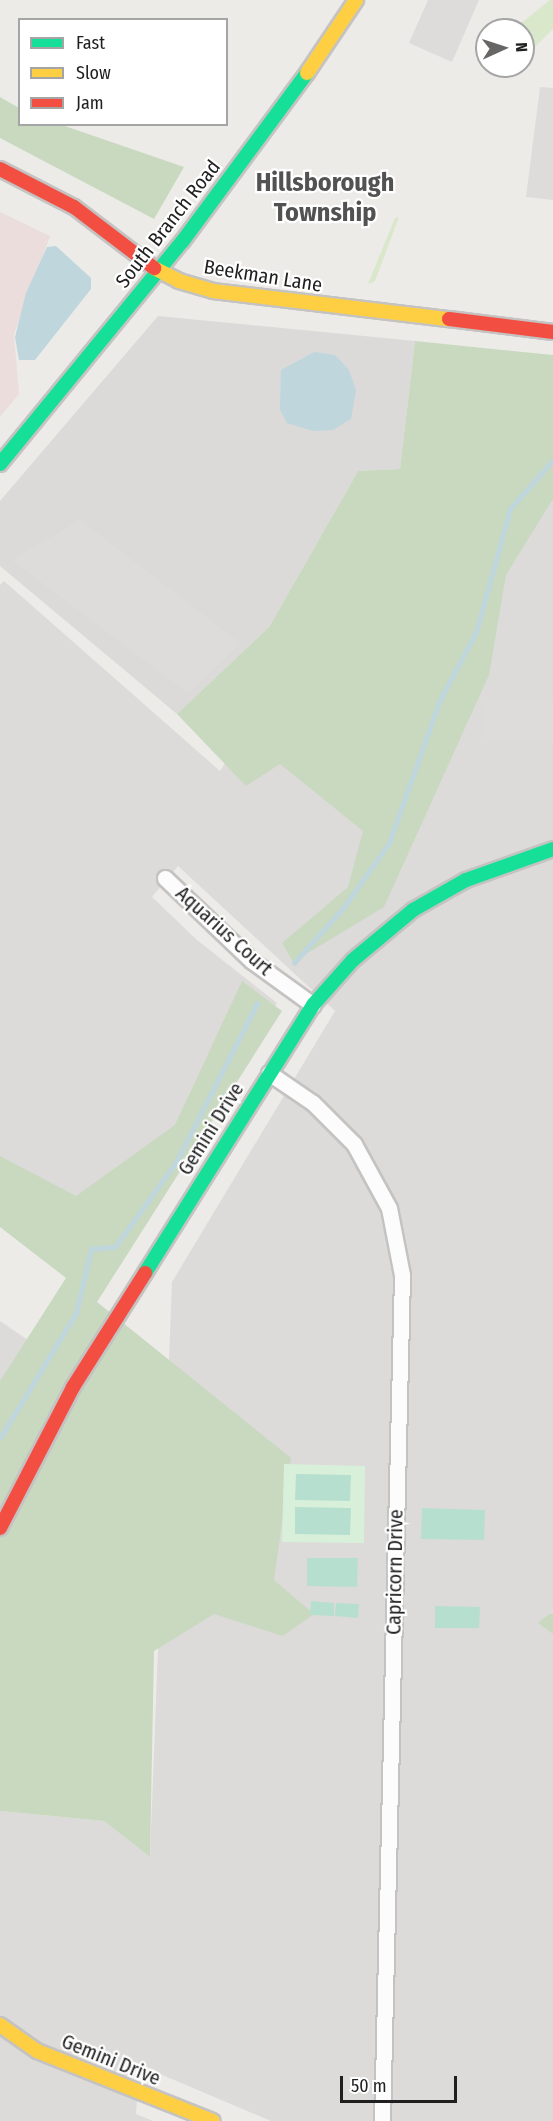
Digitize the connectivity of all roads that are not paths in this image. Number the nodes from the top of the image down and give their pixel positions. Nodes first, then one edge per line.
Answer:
1 (356, 0) edge
2 (0, 169) edge
3 (157, 270) junction
4 (553, 332) edge
5 (0, 464) edge
6 (553, 849) edge
7 (165, 878) dead end
8 (313, 1005) junction
9 (269, 1073) junction
10 (4, 1506) edge
11 (0, 1528) edge
12 (0, 2025) edge
13 (213, 2121) edge
14 (382, 2121) edge

1 - 3 street, South Branch Road
2 - 3 street, Beekman Lane
3 - 4 street, Beekman Lane
3 - 5 street, South Branch Road
6 - 8 street, Gemini Drive
7 - 8 street, Aquarius Court
8 - 9 street, Gemini Drive
9 - 10 street, Gemini Drive
9 - 14 street, Capricorn Drive
10 - 11 street, Gemini Drive
12 - 13 street, Gemini Drive

